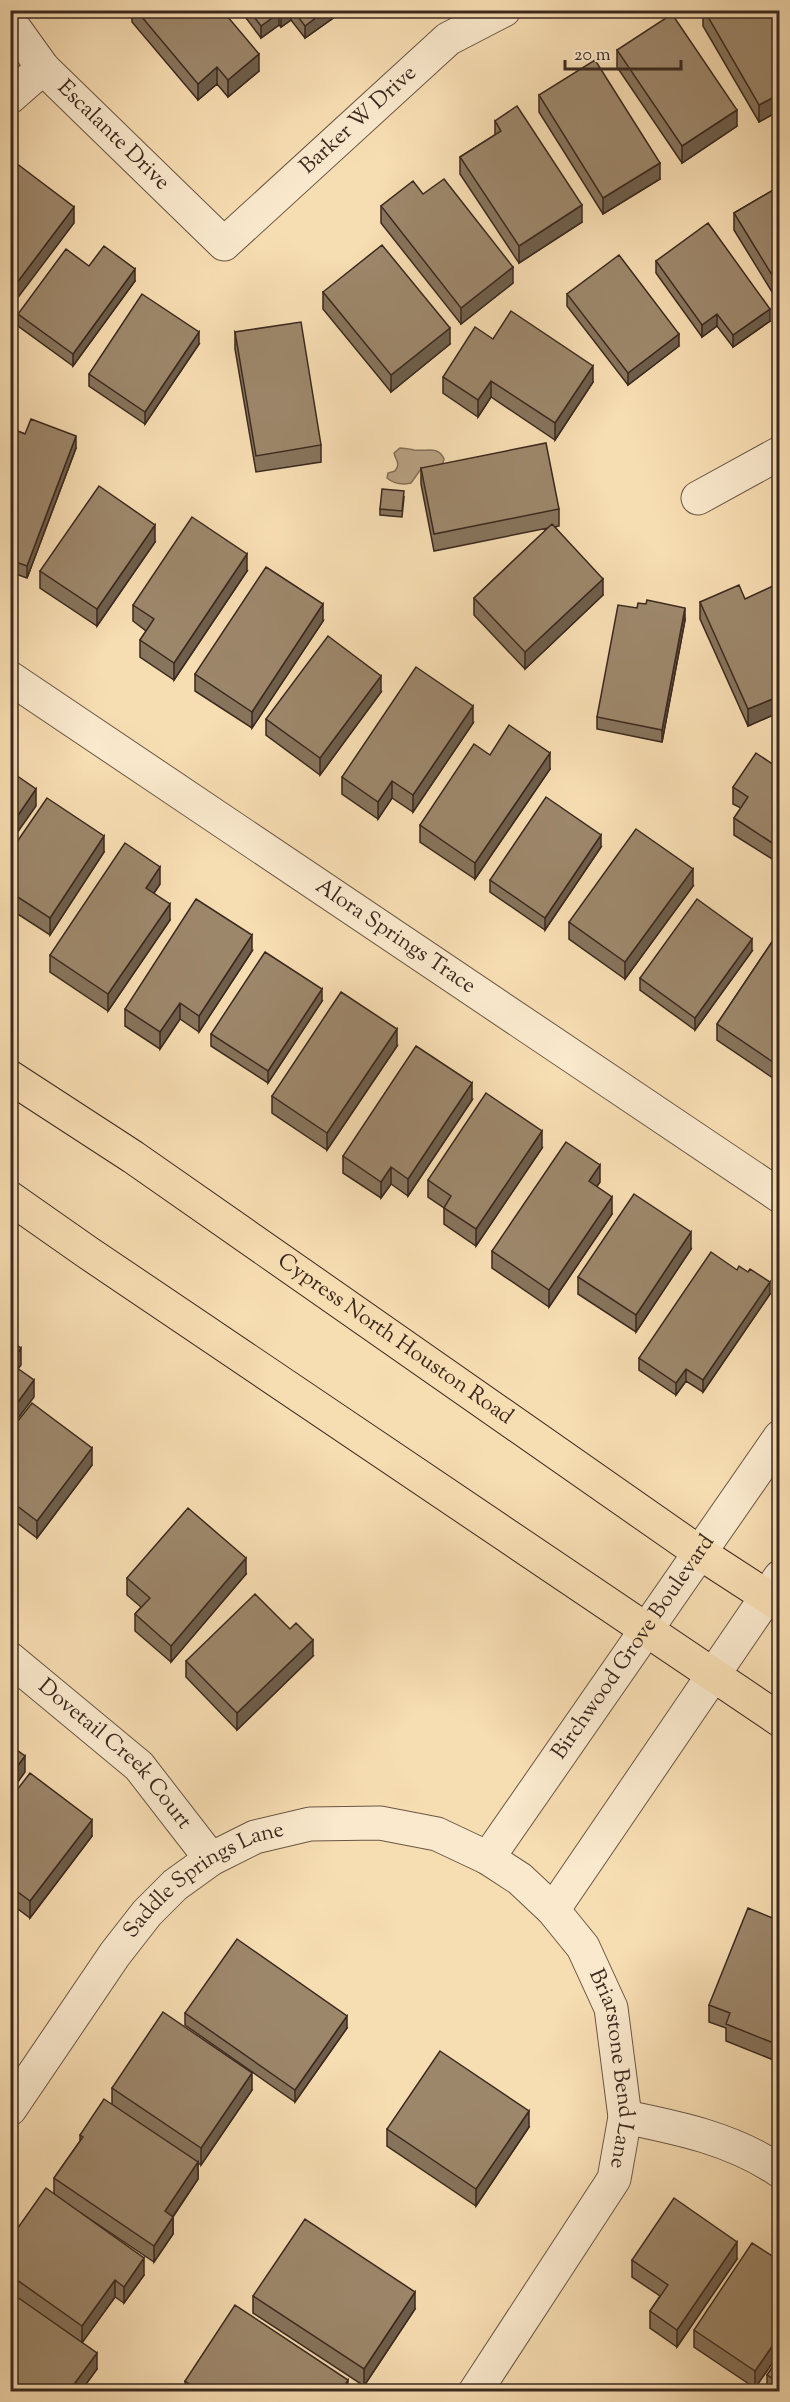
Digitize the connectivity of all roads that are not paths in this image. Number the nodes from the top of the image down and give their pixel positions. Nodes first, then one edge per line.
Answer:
1 (504, 10) edge
2 (10, 22) edge
3 (43, 68) junction
4 (10, 97) edge
5 (224, 244) joint
6 (780, 453) edge
7 (698, 498) dead end
8 (10, 678) edge
9 (10, 1077) edge
10 (780, 1196) edge
11 (10, 1198) edge
12 (780, 1437) edge
13 (700, 1553) junction
14 (775, 1593) edge
15 (647, 1629) junction
16 (10, 1659) edge
17 (713, 1675) junction
18 (780, 1720) edge
19 (488, 1858) junction
20 (211, 1859) junction
21 (553, 1910) junction
22 (10, 2109) edge
23 (625, 2117) junction
24 (780, 2171) edge
25 (475, 2391) edge

1 - 5 street, Barker W Drive
2 - 3 street, Escalante Drive
3 - 4 street
3 - 5 street, Escalante Drive
6 - 7 street
8 - 10 street, Alora Springs Trace
9 - 13 main road, Cypress North Houston Road
11 - 15 main road
12 - 13 street, Birchwood Grove Boulevard
13 - 14 main road, Cypress North Houston Road
13 - 15 street, Birchwood Grove Boulevard
14 - 17 street
15 - 17 main road
15 - 19 street, Birchwood Grove Boulevard
16 - 20 street, Dovetail Creek Court
17 - 18 main road
17 - 21 street
19 - 20 street, Saddle Springs Lane
19 - 21 street, Briarstone Bend Lane
20 - 22 street, Saddle Springs Lane
21 - 23 street, Briarstone Bend Lane
23 - 24 street
23 - 25 street, Briarstone Bend Lane

